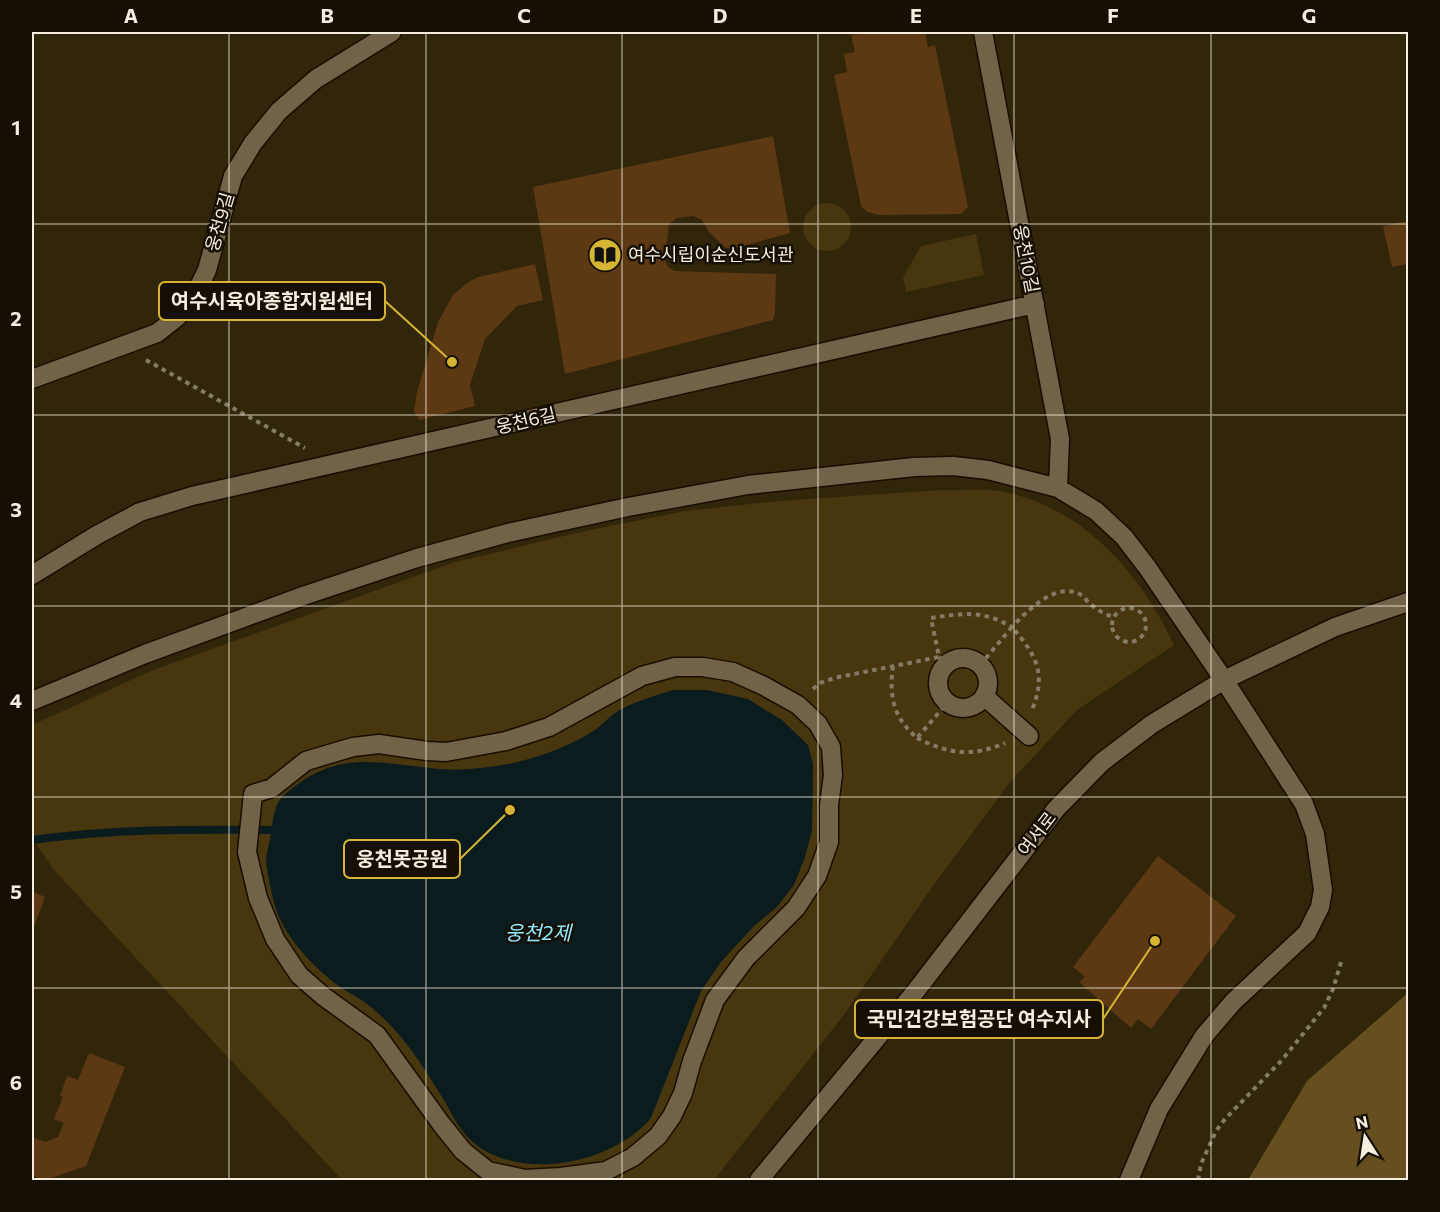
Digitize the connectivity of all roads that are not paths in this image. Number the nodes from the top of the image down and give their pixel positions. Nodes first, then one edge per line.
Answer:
1 (392, 32) edge
2 (983, 32) edge
3 (1035, 304) junction
4 (32, 379) edge
5 (1058, 488) junction
6 (32, 575) edge
7 (1408, 602) edge
8 (1224, 680) junction
9 (984, 696) junction
10 (32, 702) edge
11 (1029, 736) dead end
12 (548, 1179) edge
13 (759, 1180) edge
14 (1129, 1180) edge

1 - 4 street, 웅천9길
2 - 3 street, 웅천10길
3 - 5 street, 웅천10길
3 - 6 street, 웅천6길
5 - 8 street
5 - 10 street
7 - 8 street, 여서로
8 - 13 street, 여서로
8 - 14 street
9 - 9 street
9 - 11 street
12 - 12 street

